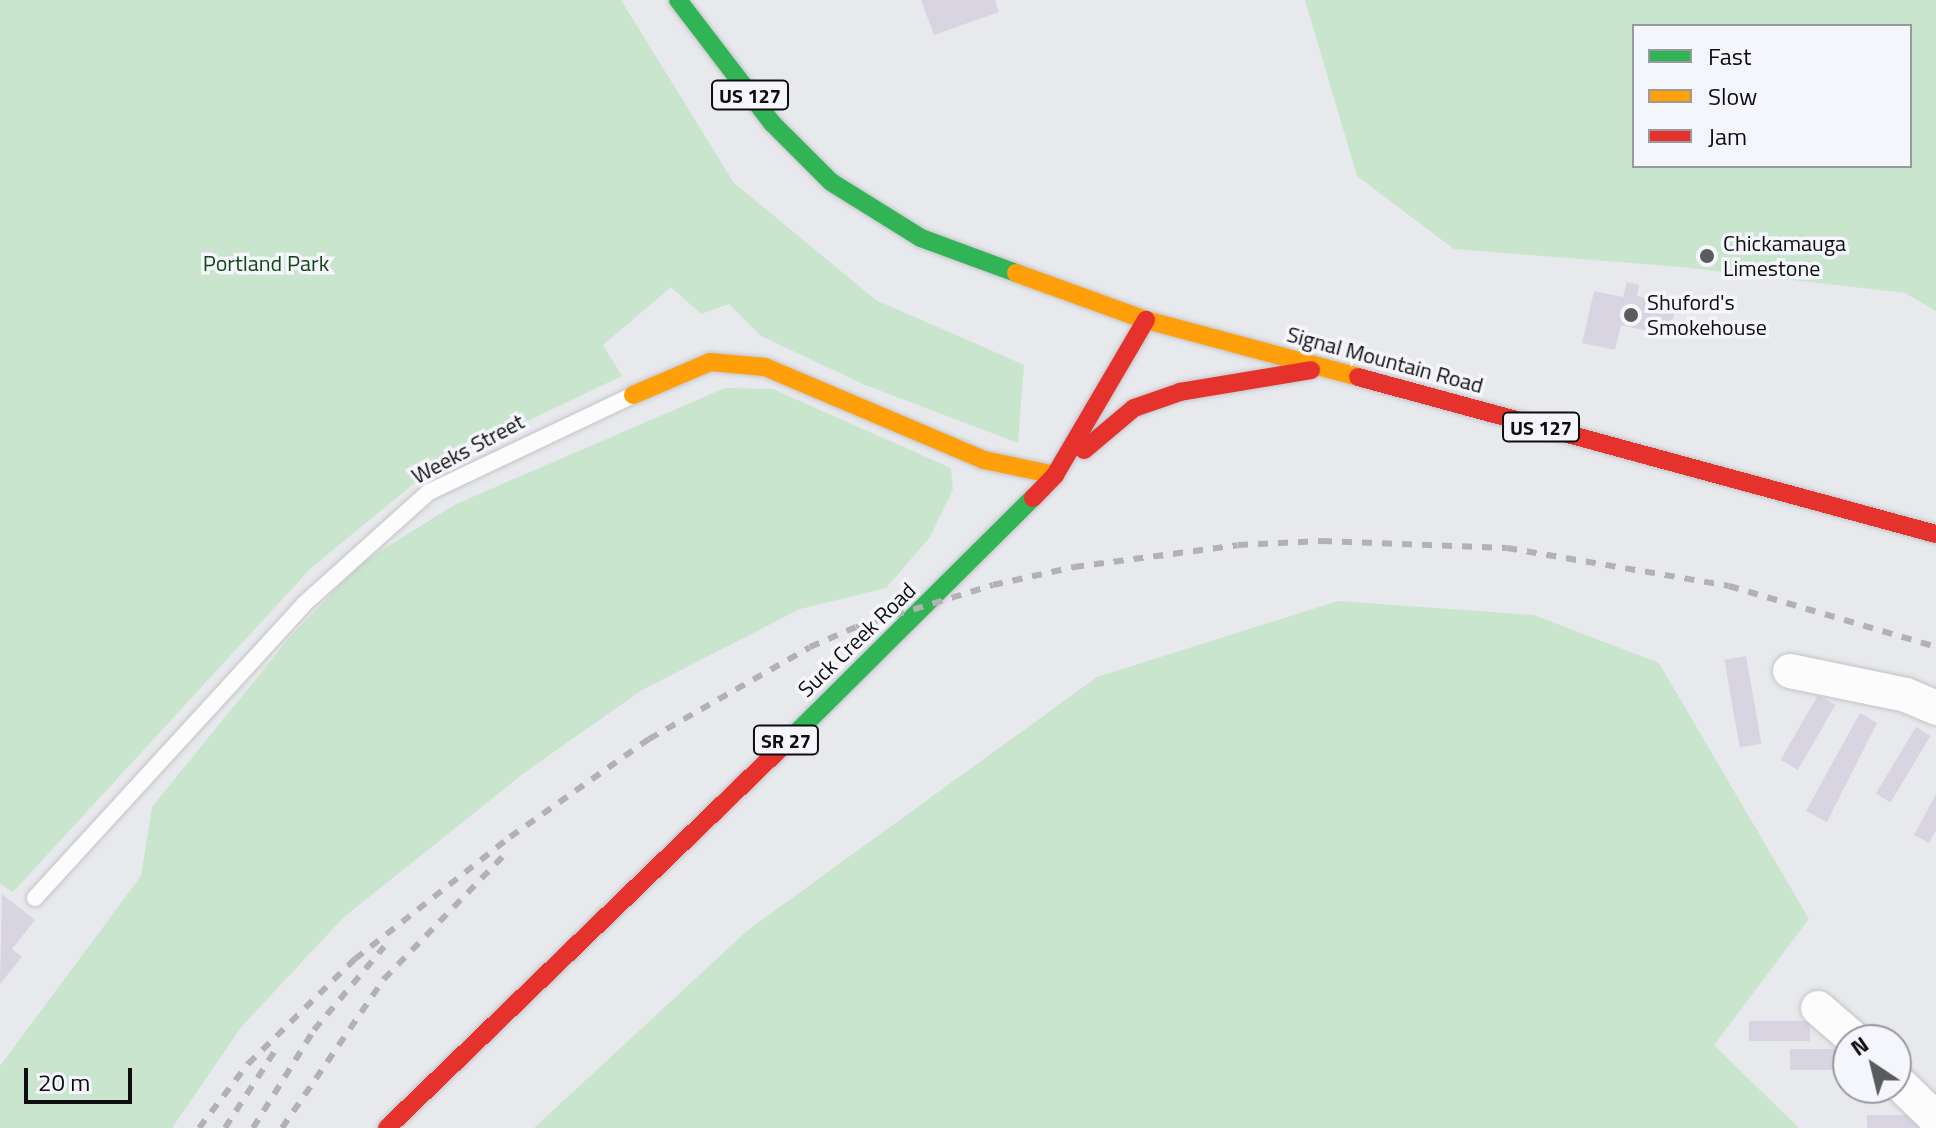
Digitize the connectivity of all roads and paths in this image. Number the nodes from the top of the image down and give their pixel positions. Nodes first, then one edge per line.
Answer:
1 (678, 0) edge
2 (1146, 320) junction
3 (1323, 368) junction
4 (633, 395) joint
5 (1055, 475) junction
6 (1936, 534) edge
7 (1790, 671) dead end
8 (1936, 708) edge
9 (35, 898) dead end
10 (1818, 1008) dead end
11 (1836, 1024) edge
12 (1912, 1096) edge
13 (1936, 1119) edge
14 (387, 1128) edge

1 - 2 main road, US 127
2 - 3 main road, Signal Mountain Road / US 127
2 - 5 main road, Suck Creek Road / SR 27
3 - 5 main road
3 - 6 main road, Signal Mountain Road / US 127
4 - 5 main road, Weeks Street
4 - 9 lane, Weeks Street
5 - 14 main road, Suck Creek Road / SR 27
7 - 8 street
10 - 11 street
12 - 13 street

